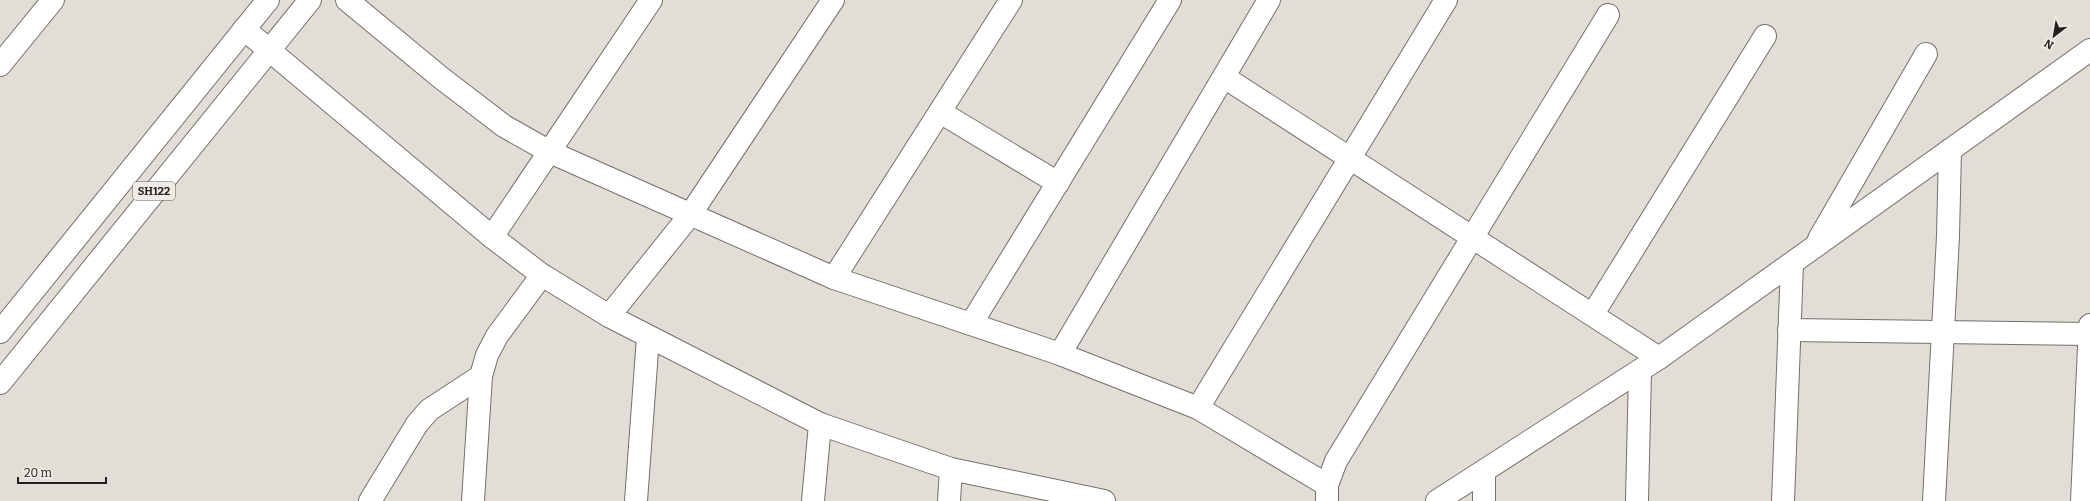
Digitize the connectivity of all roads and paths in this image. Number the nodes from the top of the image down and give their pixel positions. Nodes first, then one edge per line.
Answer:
1 (53, 0) edge
2 (268, 0) edge
3 (310, 0) edge
4 (347, 0) edge
5 (651, 0) edge
6 (833, 0) edge
7 (1011, 0) edge
8 (1170, 0) edge
9 (1269, 0) edge
10 (1446, 0) edge
11 (1608, 15) dead end
12 (244, 29) junction
13 (1765, 36) dead end
14 (269, 50) junction
15 (2090, 50) edge
16 (1926, 54) dead end
17 (0, 65) edge
18 (1224, 77) junction
19 (940, 112) junction
20 (1950, 150) junction
21 (550, 152) junction
22 (1350, 159) junction
23 (1058, 183) junction
24 (690, 215) junction
25 (492, 237) junction
26 (1474, 237) junction
27 (1816, 246) junction
28 (1792, 264) junction
29 (542, 275) junction
30 (834, 278) junction
31 (1593, 314) junction
32 (610, 316) junction
33 (970, 324) junction
34 (1789, 330) junction
35 (2090, 330) edge
36 (1944, 331) junction
37 (0, 332) edge
38 (648, 337) junction
39 (1060, 354) junction
40 (1659, 358) junction
41 (1640, 371) junction
42 (481, 376) junction
43 (0, 383) edge
44 (1198, 408) junction
45 (820, 424) junction
46 (951, 469) junction
47 (1484, 471) junction
48 (1327, 493) edge
49 (1098, 500) edge
50 (370, 501) edge
51 (473, 501) edge
52 (636, 501) edge
53 (813, 501) edge
54 (949, 501) edge
55 (1437, 501) edge
56 (1484, 501) edge
57 (1637, 501) edge
58 (1783, 501) edge
59 (1934, 501) edge
60 (2082, 501) edge

1 - 17 street
2 - 12 street, SH122
3 - 14 street, SH122
4 - 21 street
5 - 21 street
6 - 24 street
7 - 19 street
8 - 23 street
9 - 18 street
10 - 22 street
11 - 26 street
12 - 14 street
12 - 37 street, SH122
13 - 31 street
14 - 25 street
14 - 43 street, SH122
15 - 20 street
16 - 27 street
18 - 22 street
18 - 39 street
19 - 23 street
19 - 30 street
20 - 27 street
20 - 36 street
21 - 24 street
21 - 25 street
22 - 26 street
22 - 44 street
23 - 33 street
24 - 30 street
24 - 32 street
25 - 29 street
26 - 31 street
26 - 48 street
27 - 28 street
28 - 34 street
28 - 40 street
29 - 32 street
29 - 42 street
30 - 33 street
31 - 40 street
32 - 38 street
33 - 39 street
34 - 36 street
34 - 58 street
35 - 36 street
35 - 60 street
36 - 59 street
38 - 45 street
38 - 52 street
39 - 44 street
40 - 41 street
41 - 47 street
41 - 57 street
42 - 50 street
42 - 51 street
44 - 48 street
45 - 46 street
45 - 53 street
46 - 49 street
46 - 54 street
47 - 55 street
47 - 56 street

